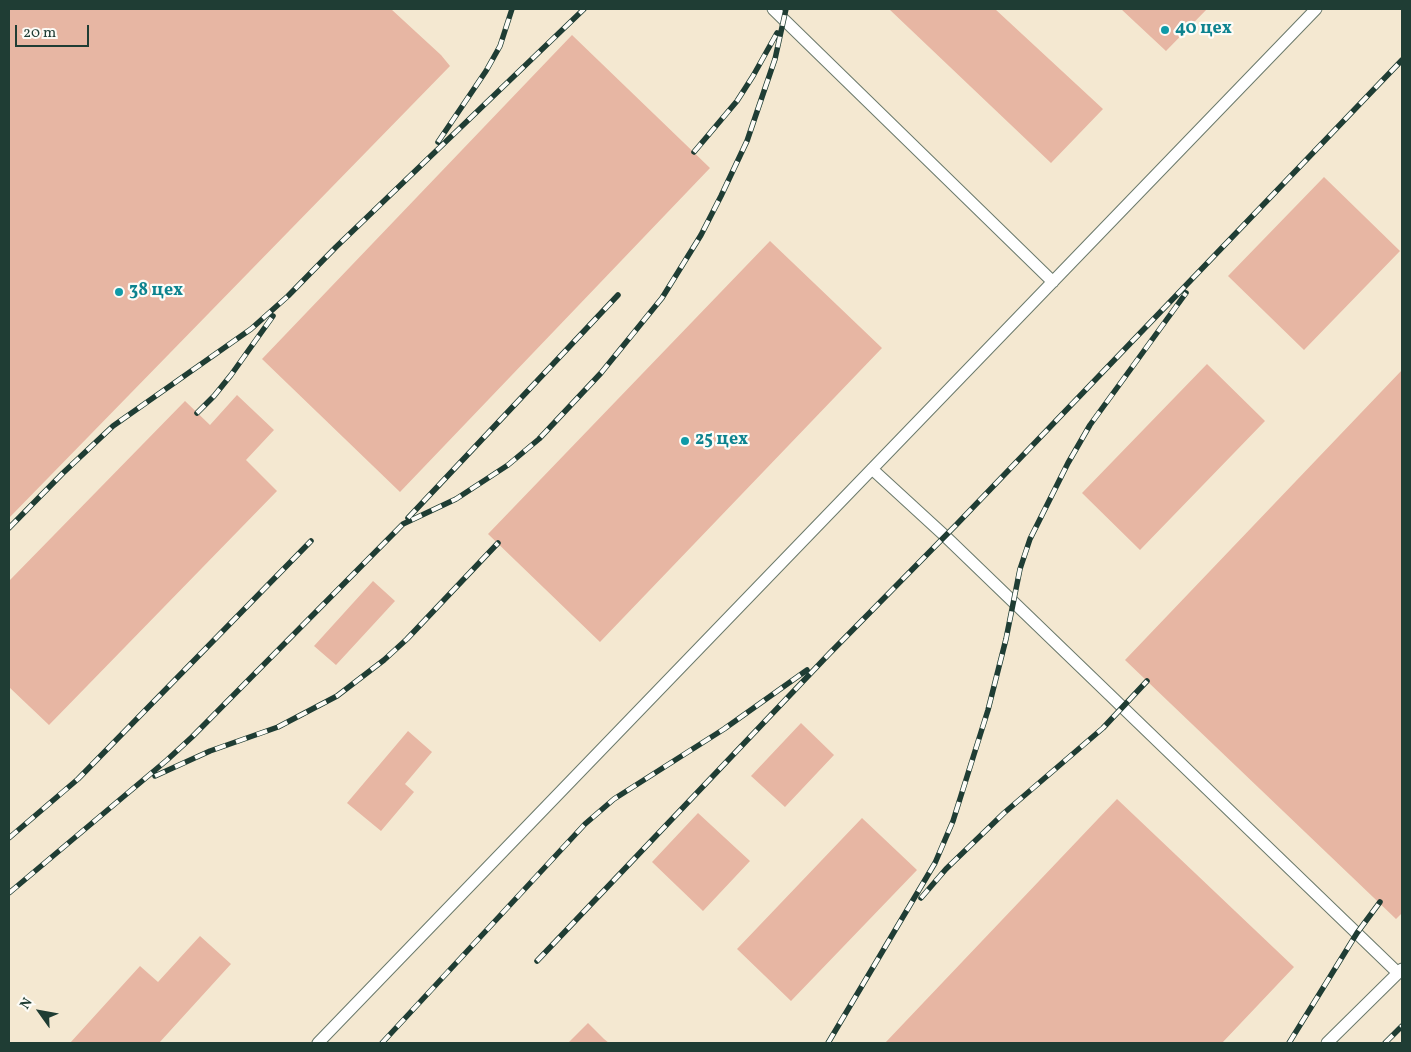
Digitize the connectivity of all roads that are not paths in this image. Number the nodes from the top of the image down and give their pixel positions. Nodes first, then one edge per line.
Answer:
1 (773, 9) edge
2 (1316, 9) edge
3 (1053, 282) junction
4 (872, 469) junction
5 (1400, 971) edge
6 (318, 1043) edge
7 (1327, 1043) edge

1 - 3 lane
2 - 3 lane
3 - 4 lane
4 - 5 lane
4 - 6 lane
5 - 7 lane

